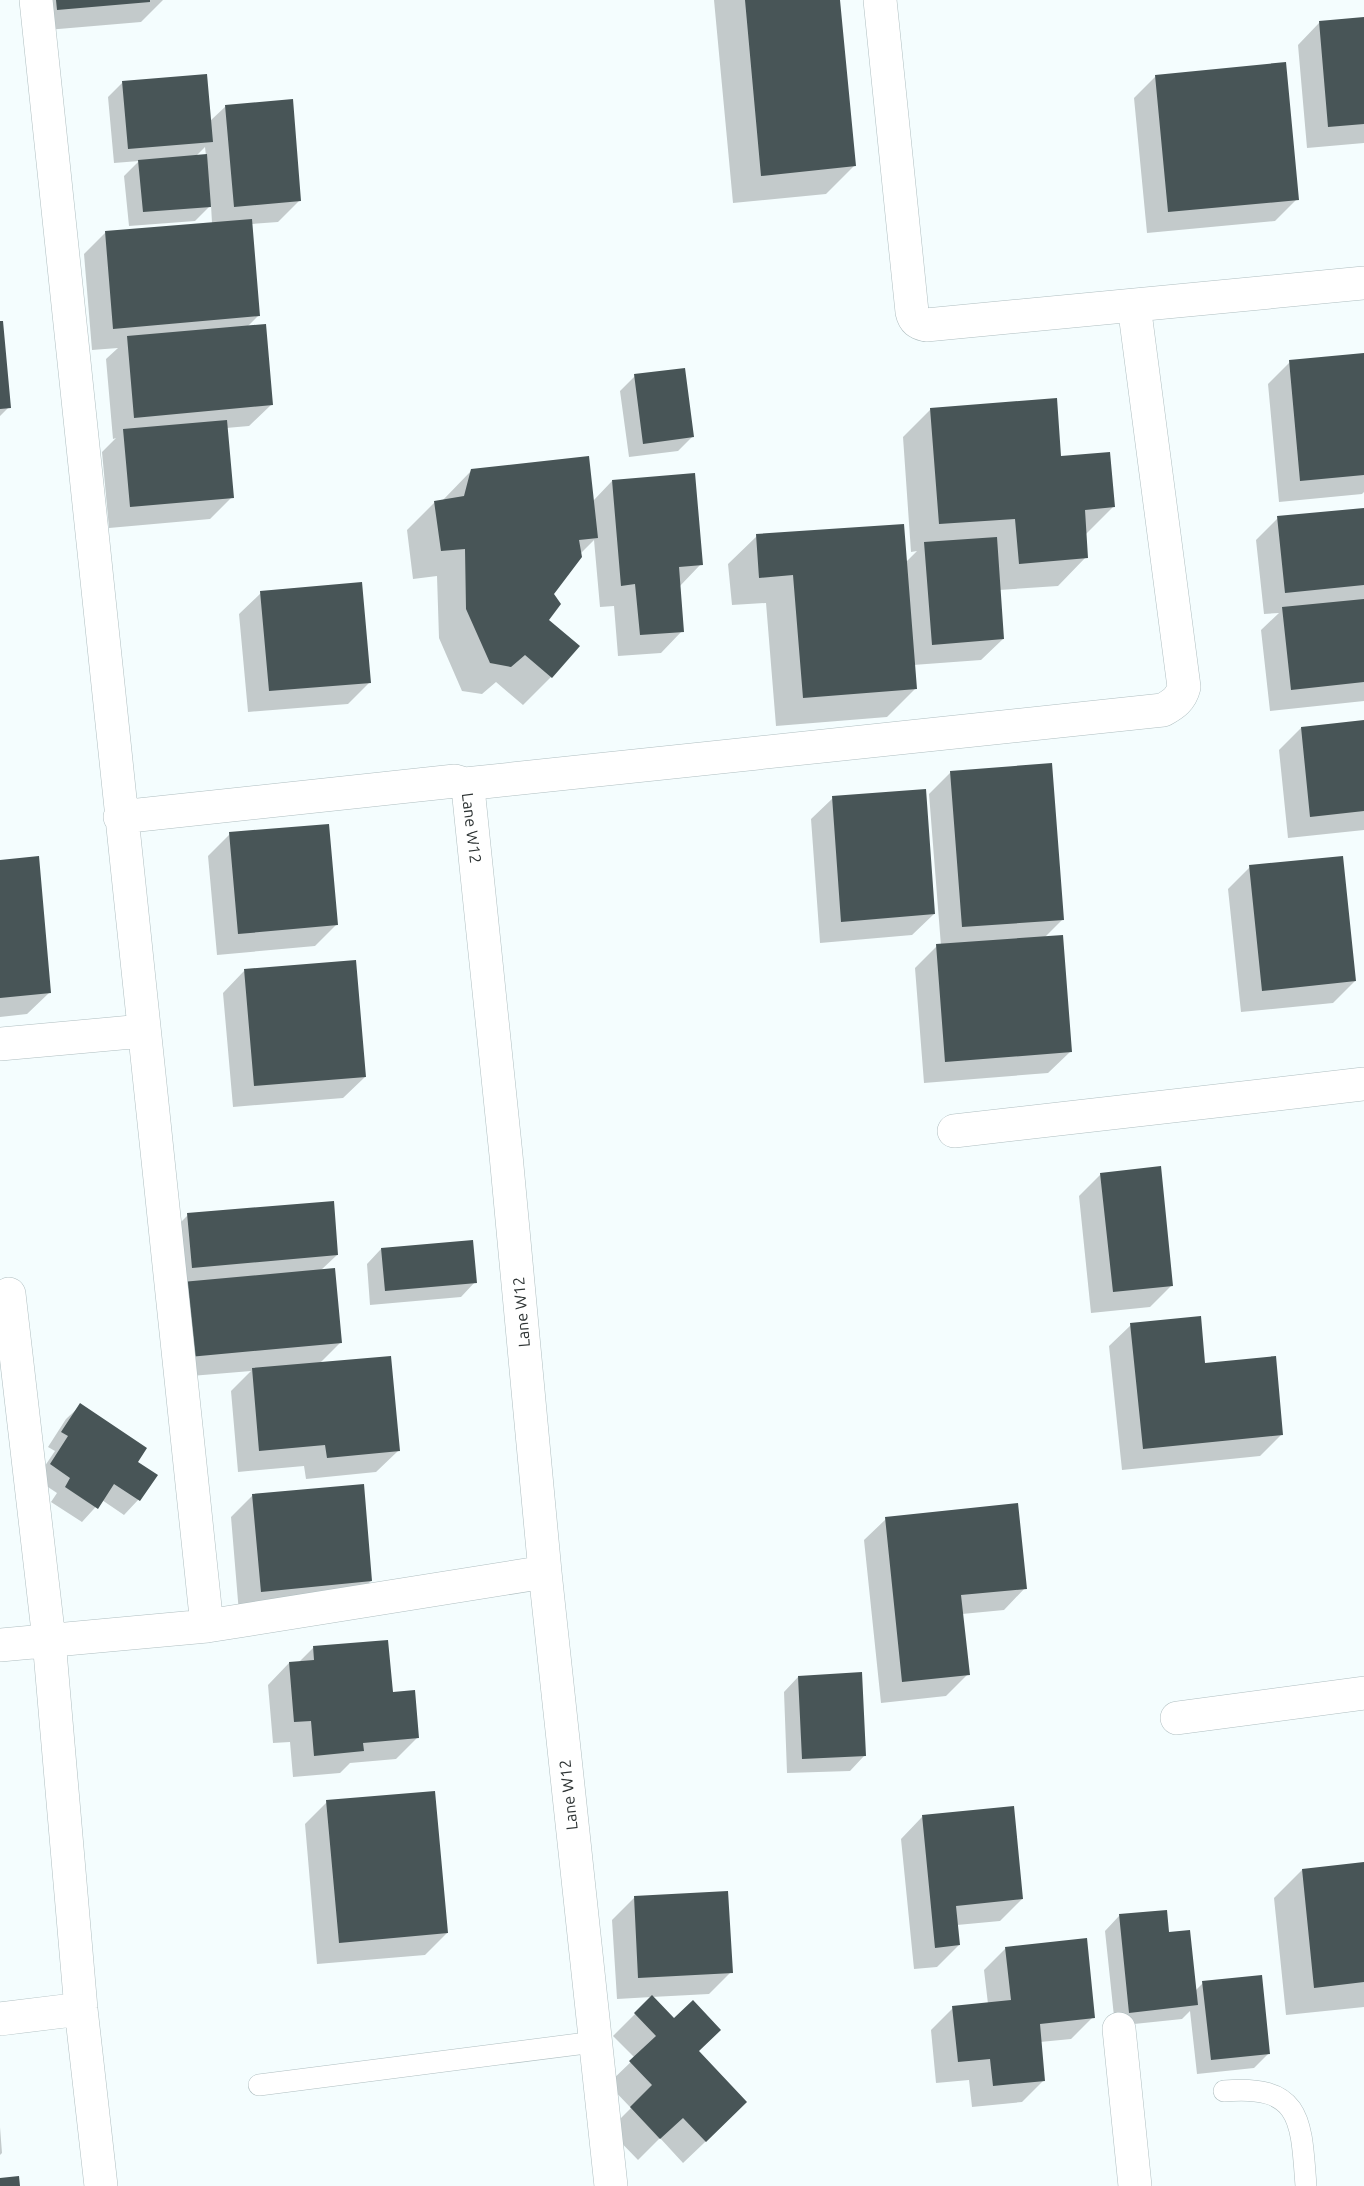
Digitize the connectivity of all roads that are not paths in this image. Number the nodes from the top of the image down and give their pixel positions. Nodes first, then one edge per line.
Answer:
1 (36, 0) edge
2 (880, 0) edge
3 (1364, 283) edge
4 (1134, 305) junction
5 (465, 783) junction
6 (120, 817) junction
7 (143, 1031) junction
8 (0, 1044) edge
9 (1364, 1084) edge
10 (954, 1131) dead end
11 (9, 1294) dead end
12 (545, 1572) junction
13 (207, 1626) junction
14 (49, 1640) junction
15 (0, 1645) edge
16 (1364, 1693) edge
17 (1177, 1718) dead end
18 (81, 2009) junction
19 (0, 2019) edge
20 (1119, 2029) dead end
21 (594, 2042) junction
22 (259, 2085) dead end
23 (1224, 2091) dead end
24 (101, 2186) edge
25 (611, 2186) edge
26 (1135, 2186) edge
27 (1306, 2186) edge

1 - 6 street
2 - 4 street
3 - 4 street
4 - 5 street
5 - 6 street, Lane W12
5 - 12 street, Lane W12
6 - 7 street
7 - 8 street
7 - 13 street
9 - 10 street
11 - 14 street
12 - 13 street
12 - 21 street, Lane W12
13 - 14 street
14 - 15 street
14 - 18 street
16 - 17 street
18 - 19 street
18 - 24 street
20 - 26 street
21 - 22 lane
21 - 25 street, Lane W12
23 - 27 lane

